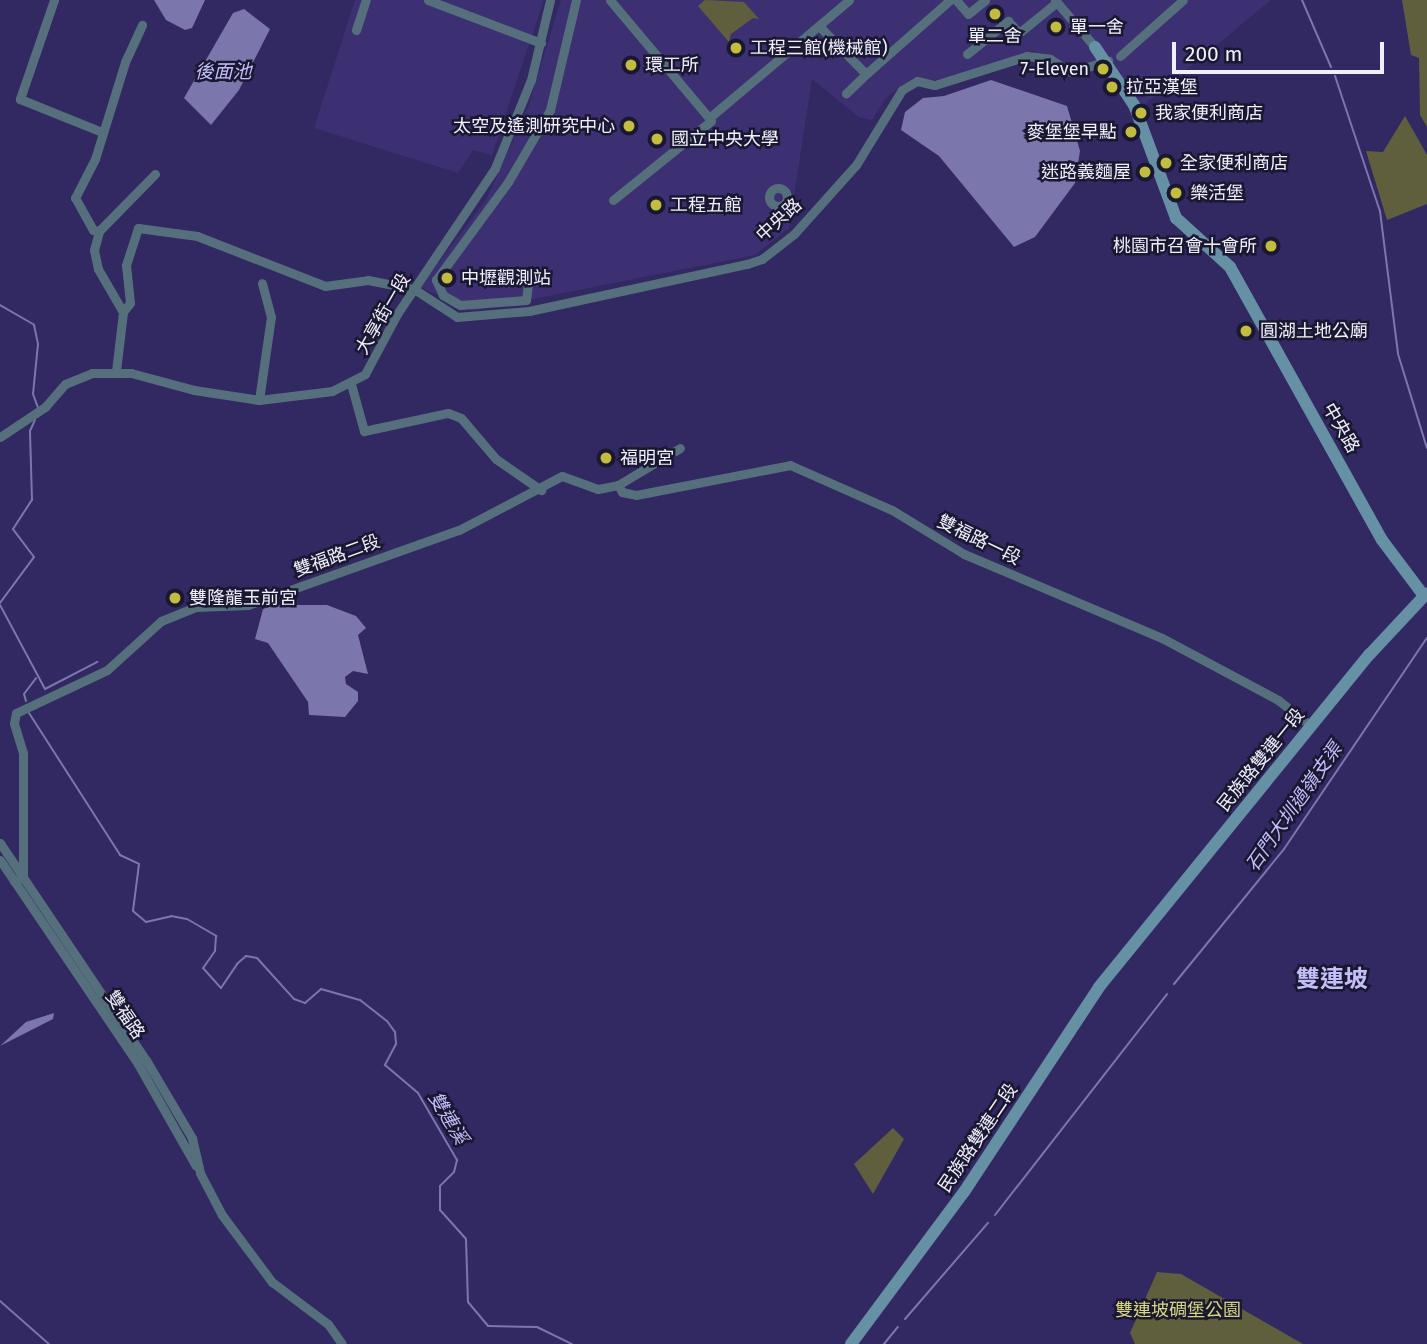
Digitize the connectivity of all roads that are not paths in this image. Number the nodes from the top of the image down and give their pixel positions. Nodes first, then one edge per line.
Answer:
1 (54, 0) edge
2 (366, 0) edge
3 (428, 0) edge
4 (550, 0) edge
5 (576, 0) edge
6 (610, 0) edge
7 (849, 0) edge
8 (950, 0) edge
9 (956, 0) edge
10 (985, 0) edge
11 (1183, 0) edge
12 (1056, 1) edge
13 (142, 25) dead end
14 (819, 26) junction
15 (356, 30) dead end
16 (541, 43) junction
17 (1095, 47) joint
18 (967, 54) dead end
19 (1114, 58) junction
20 (866, 74) junction
21 (845, 93) dead end
22 (710, 119) junction
23 (102, 132) junction
24 (155, 174) dead end
25 (613, 200) dead end
26 (99, 231) junction
27 (262, 283) dead end
28 (528, 284) dead end
29 (414, 289) junction
30 (123, 312) junction
31 (116, 371) junction
32 (351, 384) junction
33 (259, 400) junction
34 (0, 437) edge
35 (680, 448) dead end
36 (618, 485) junction
37 (541, 490) junction
38 (1425, 594) edge
39 (1311, 726) junction
40 (0, 843) edge
41 (0, 860) edge
42 (19, 879) junction
43 (1130, 948) joint
44 (342, 1344) edge
45 (850, 1344) edge

1 - 23 street
2 - 15 street
3 - 16 street
4 - 16 street, 大享街一段
5 - 28 street
6 - 22 street
7 - 14 street
8 - 20 street
9 - 10 street
11 - 19 street
12 - 17 street
12 - 18 street
13 - 23 street
14 - 20 street
14 - 22 street
16 - 29 street, 大享街一段
17 - 19 main road, 中央路
19 - 29 street, 中央路
19 - 38 main road, 中央路
20 - 21 street
22 - 25 street
23 - 26 street
24 - 26 street
26 - 30 street
27 - 33 street
29 - 30 street
29 - 32 street, 大享街一段
30 - 31 street
31 - 33 street
31 - 34 street
32 - 33 street
32 - 37 street
35 - 36 street
36 - 37 street, 雙福路二段
36 - 39 street, 雙福路一段
37 - 42 street, 雙福路二段
38 - 39 main road, 民族路雙連一段
39 - 43 main road, 民族路雙連一段
40 - 42 street
41 - 42 street
42 - 44 street
43 - 45 main road, 民族路雙連二段

